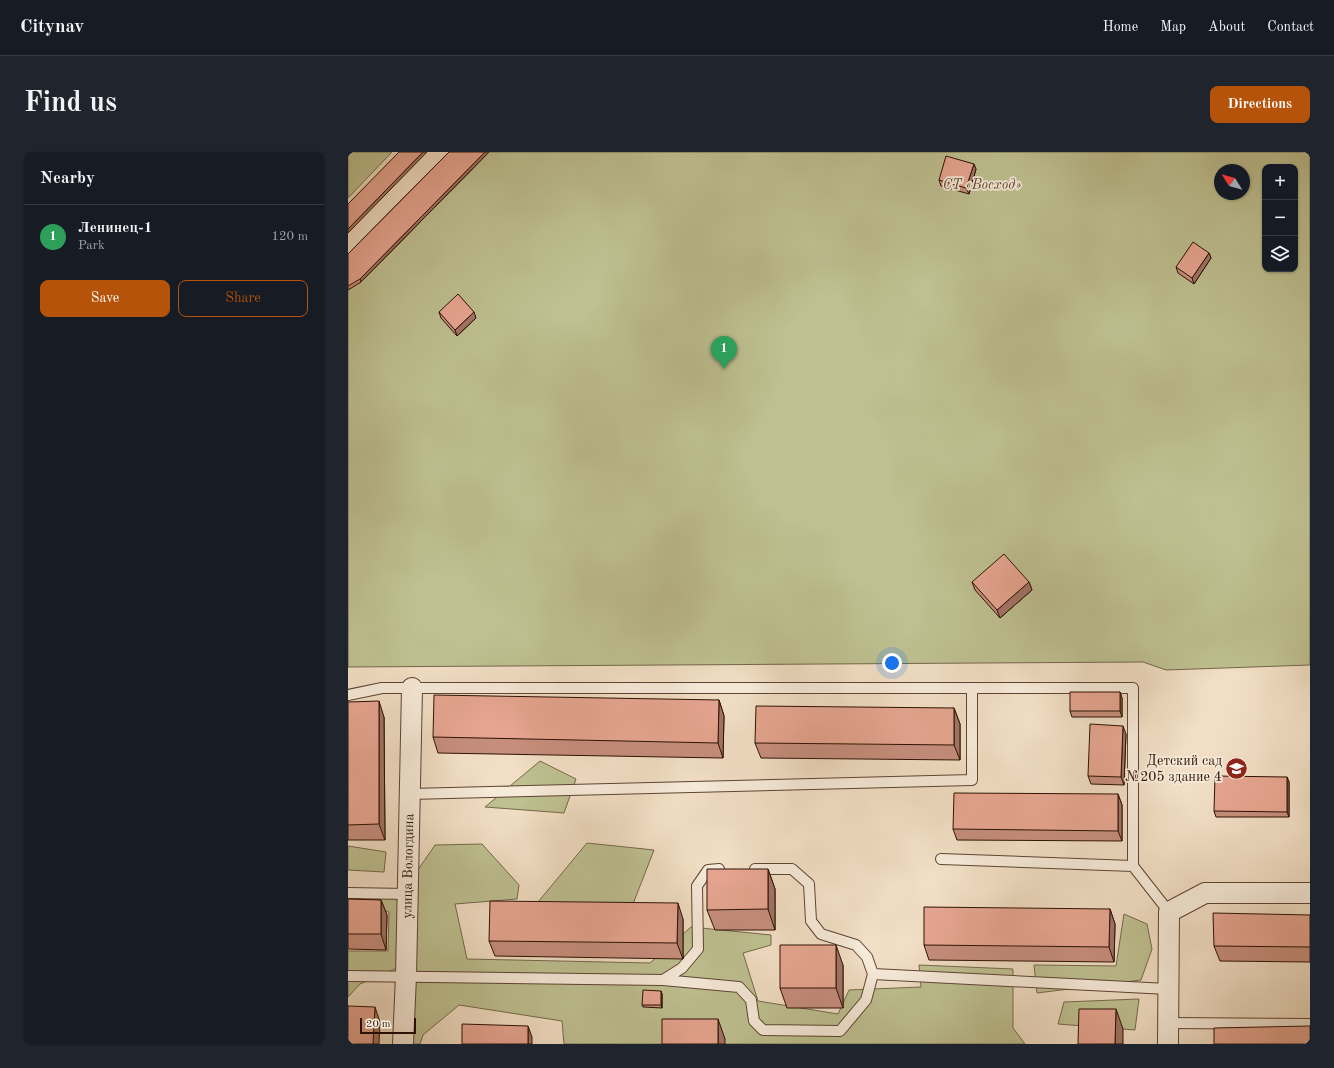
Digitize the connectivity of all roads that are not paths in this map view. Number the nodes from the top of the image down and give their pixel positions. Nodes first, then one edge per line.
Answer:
1 (412, 688) junction
2 (972, 688) junction
3 (348, 695) edge
4 (410, 794) junction
5 (941, 859) dead end
6 (1133, 866) junction
7 (731, 869) edge
8 (746, 869) edge
9 (348, 893) edge
10 (1310, 893) edge
11 (407, 894) junction
12 (1169, 912) junction
13 (873, 974) junction
14 (348, 976) edge
15 (406, 976) junction
16 (663, 980) junction
17 (1168, 989) junction
18 (1168, 1022) junction
19 (1310, 1024) edge
20 (403, 1044) edge
21 (1168, 1044) edge

1 - 2 lane
1 - 3 lane
1 - 4 street, улица Вологдина
2 - 4 lane
2 - 6 lane
4 - 11 street, улица Вологдина
5 - 6 lane
6 - 12 lane
7 - 16 lane
8 - 13 lane
9 - 11 lane
10 - 12 street
11 - 15 street, улица Вологдина
12 - 17 street
13 - 16 lane
13 - 17 lane
14 - 15 lane
15 - 16 lane
15 - 20 street, улица Вологдина
17 - 18 street
18 - 19 lane
18 - 21 street

